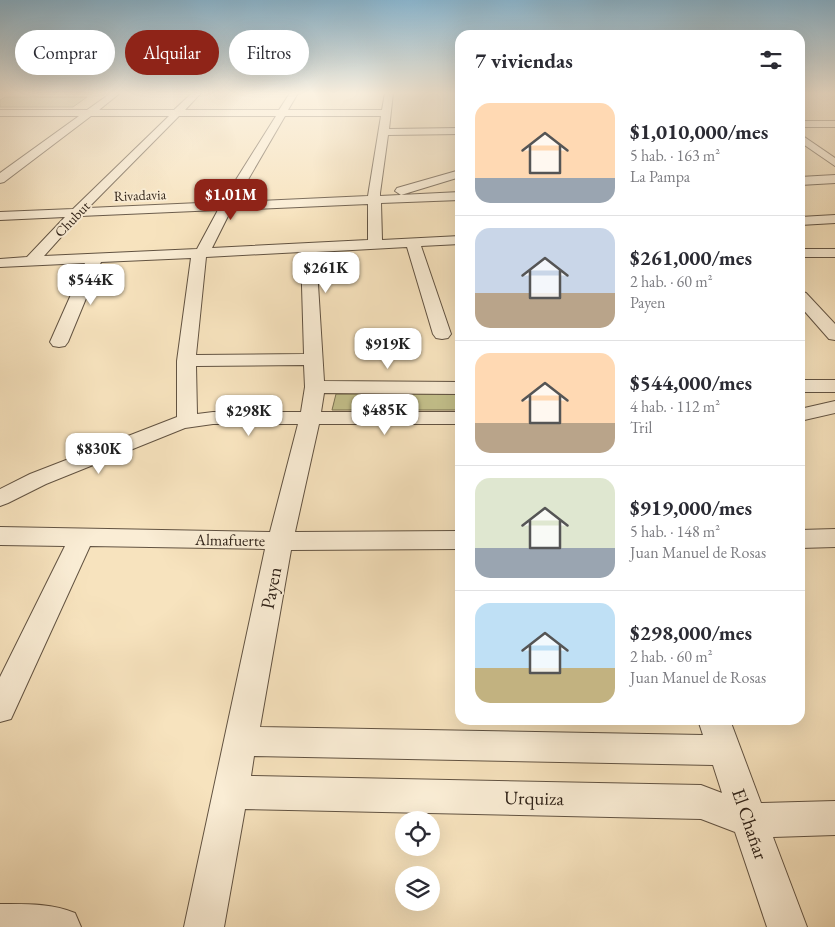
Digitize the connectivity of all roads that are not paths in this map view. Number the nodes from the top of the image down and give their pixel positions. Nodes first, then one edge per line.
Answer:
1 (57, 136) edge
2 (154, 136) edge
3 (270, 136) edge
4 (382, 136) edge
5 (805, 141) edge
6 (835, 163) edge
7 (835, 174) edge
8 (455, 175) edge
9 (805, 176) edge
10 (0, 179) edge
11 (835, 179) edge
12 (805, 181) edge
13 (455, 184) edge
14 (455, 189) edge
15 (434, 190) junction
16 (374, 196) junction
17 (400, 196) junction
18 (455, 196) edge
19 (229, 203) junction
20 (0, 208) edge
21 (835, 208) edge
22 (81, 209) junction
23 (805, 210) edge
24 (0, 216) edge
25 (835, 219) edge
26 (805, 221) edge
27 (455, 232) edge
28 (376, 240) junction
29 (455, 240) edge
30 (413, 243) junction
31 (308, 248) junction
32 (204, 249) junction
33 (805, 253) edge
34 (835, 253) edge
35 (0, 254) edge
36 (36, 257) junction
37 (95, 258) junction
38 (0, 263) edge
39 (805, 302) edge
40 (442, 334) dead end
41 (835, 335) edge
42 (59, 342) dead end
43 (314, 358) junction
44 (186, 360) junction
45 (805, 386) edge
46 (835, 386) edge
47 (315, 387) junction
48 (455, 388) edge
49 (835, 407) edge
50 (805, 414) edge
51 (455, 418) edge
52 (310, 419) junction
53 (188, 421) junction
54 (0, 498) edge
55 (0, 536) edge
56 (81, 538) junction
57 (835, 538) edge
58 (805, 539) edge
59 (455, 540) edge
60 (280, 541) junction
61 (0, 709) edge
62 (719, 735) edge
63 (240, 741) junction
64 (230, 792) junction
65 (835, 818) edge
66 (749, 820) junction
67 (0, 924) edge
68 (61, 927) edge
69 (204, 927) edge
70 (787, 927) edge

1 - 10 street
2 - 22 street, Chubut
3 - 19 street
4 - 16 street
5 - 6 street
7 - 9 street
8 - 17 street
11 - 12 street
13 - 15 street
14 - 15 street, Rivadavia
15 - 17 street, Rivadavia
16 - 17 street, Rivadavia
16 - 19 street, Rivadavia
16 - 28 street
17 - 18 street, Rivadavia
19 - 22 street, Rivadavia
19 - 32 street
20 - 22 street, Rivadavia
21 - 23 street
22 - 24 street, Rivadavia
22 - 36 street, Chubut
25 - 26 street
27 - 28 street
28 - 30 street
28 - 31 street
28 - 32 street
29 - 30 street
30 - 40 street
31 - 32 street
31 - 43 street, Payen
32 - 36 street
32 - 37 street
32 - 44 street
33 - 34 street
35 - 36 street
36 - 37 street
36 - 38 street
37 - 42 street
39 - 41 street
43 - 44 street
43 - 47 street, Payen
44 - 53 street
45 - 46 street
47 - 48 street
47 - 52 street, Payen
49 - 50 street
51 - 52 street
52 - 53 street
52 - 60 street, Payen
53 - 54 street
55 - 56 street, Almafuerte
56 - 60 street, Almafuerte
56 - 61 street
57 - 58 street
59 - 60 street, Almafuerte
60 - 63 street, Payen
62 - 63 street
62 - 66 street, El Chañar
63 - 64 street, Payen
64 - 66 street, Urquiza
64 - 69 street, Payen
65 - 66 street, Urquiza
66 - 70 street, El Chañar
67 - 68 street

